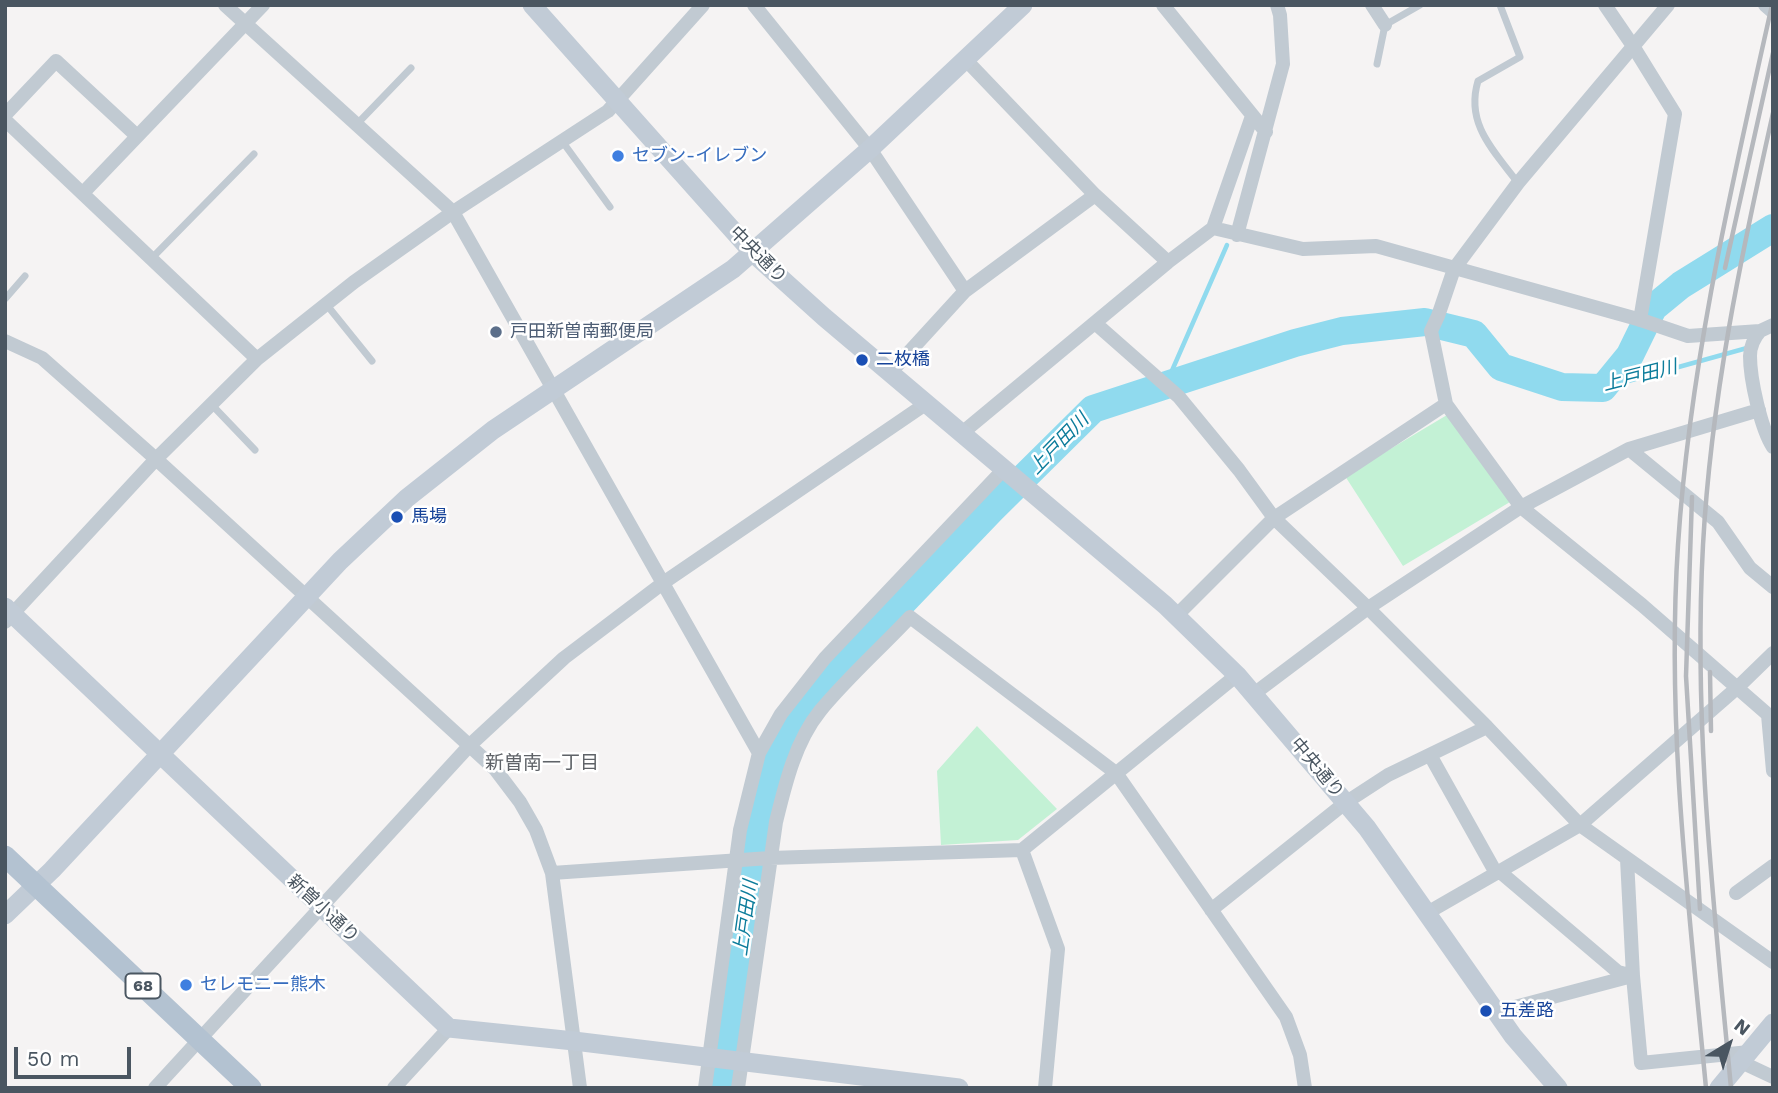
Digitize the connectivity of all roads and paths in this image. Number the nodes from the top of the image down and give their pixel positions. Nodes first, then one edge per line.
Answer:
1 (225, 5) edge
2 (263, 5) edge
3 (532, 5) edge
4 (703, 5) edge
5 (754, 5) edge
6 (1023, 5) edge
7 (1163, 5) edge
8 (1372, 5) edge
9 (1420, 5) edge
10 (1500, 5) edge
11 (1605, 5) edge
12 (1668, 5) edge
13 (1765, 5) edge
14 (1282, 8) edge
15 (1773, 12) edge
16 (245, 23) junction
17 (1385, 24) junction
18 (1633, 46) junction
19 (965, 60) junction
20 (1377, 64) dead end
21 (411, 68) dead end
22 (617, 100) junction
23 (5, 115) edge
24 (1252, 116) junction
25 (5, 120) edge
26 (357, 124) junction
27 (1266, 132) junction
28 (137, 136) junction
29 (562, 141) junction
30 (870, 149) junction
31 (254, 154) dead end
32 (1518, 183) junction
33 (83, 193) junction
34 (1095, 195) junction
35 (610, 207) dead end
36 (453, 212) junction
37 (1213, 228) junction
38 (1237, 235) junction
39 (753, 253) junction
40 (151, 259) junction
41 (1168, 262) junction
42 (1454, 269) junction
43 (25, 276) dead end
44 (965, 291) junction
45 (5, 299) edge
46 (326, 304) junction
47 (1641, 320) junction
48 (1095, 323) junction
49 (1763, 331) edge
50 (5, 341) edge
51 (257, 359) junction
52 (372, 360) dead end
53 (890, 373) junction
54 (553, 388) junction
55 (211, 404) junction
56 (927, 404) junction
57 (1446, 404) junction
58 (1759, 410) junction
59 (962, 433) junction
60 (1773, 447) edge
61 (1629, 449) junction
62 (255, 450) dead end
63 (156, 459) junction
64 (1008, 472) junction
65 (1521, 508) junction
66 (1274, 518) junction
67 (663, 583) junction
68 (1773, 587) edge
69 (307, 598) junction
70 (1368, 608) junction
71 (8, 614) edge
72 (1177, 615) junction
73 (1773, 653) edge
74 (1237, 675) junction
75 (1738, 687) junction
76 (1255, 694) junction
77 (1771, 717) edge
78 (1487, 727) junction
79 (470, 745) junction
80 (759, 753) junction
81 (160, 755) junction
82 (1430, 755) junction
83 (1773, 771) edge
84 (1116, 774) junction
85 (1345, 803) junction
86 (1580, 825) junction
87 (1022, 850) junction
88 (5, 856) edge
89 (771, 858) junction
90 (1627, 859) junction
91 (737, 861) junction
92 (1773, 866) edge
93 (1497, 872) junction
94 (552, 873) junction
95 (36, 884) junction
96 (1736, 893) dead end
97 (321, 908) junction
98 (1211, 910) junction
99 (1427, 913) junction
100 (5, 915) edge
101 (1773, 962) edge
102 (1633, 976) junction
103 (1496, 1012) junction
104 (1773, 1023) edge
105 (449, 1028) junction
106 (199, 1039) junction
107 (574, 1041) junction
108 (710, 1057) junction
109 (1745, 1057) junction
110 (740, 1061) junction
111 (1773, 1077) edge
112 (155, 1088) edge
113 (251, 1088) edge
114 (394, 1088) edge
115 (580, 1088) edge
116 (705, 1088) edge
117 (738, 1088) edge
118 (958, 1088) edge
119 (1045, 1088) edge
120 (1304, 1088) edge
121 (1558, 1088) edge
122 (1719, 1088) edge

1 - 16 street
2 - 16 street
3 - 22 street, 中央通り
4 - 22 street
5 - 30 street
6 - 19 street
7 - 24 street
8 - 17 street
9 - 17 lane
10 - 32 lane
11 - 18 street
12 - 18 street
13 - 15 street
14 - 27 street
16 - 26 street
16 - 28 street
17 - 20 lane
18 - 32 street
18 - 47 street
19 - 30 street
19 - 34 street
21 - 26 lane
22 - 29 street
22 - 39 street, 中央通り
23 - 28 street
24 - 27 street
24 - 37 street
25 - 33 street
26 - 36 street
27 - 38 street
28 - 33 street
29 - 35 lane
29 - 36 street
30 - 39 street
30 - 44 street
31 - 40 lane
32 - 42 street
33 - 40 street
34 - 41 street
34 - 44 street
36 - 46 street
36 - 54 street
37 - 38 street
37 - 41 street
38 - 42 street
39 - 53 street, 中央通り
39 - 54 street
40 - 51 street
41 - 48 street
42 - 47 street
42 - 57 street
43 - 45 lane
44 - 53 street
46 - 51 street
46 - 52 lane
47 - 49 street
48 - 59 street
48 - 66 street
49 - 58 street
50 - 63 street
51 - 55 street
53 - 56 street, 中央通り
54 - 67 street
54 - 69 street
55 - 62 lane
55 - 63 street
56 - 59 street, 中央通り
56 - 67 street
57 - 65 street
57 - 66 street
58 - 60 street
58 - 61 street
59 - 64 street, 中央通り
61 - 65 street
61 - 68 street
63 - 69 street
63 - 71 street
64 - 72 street, 中央通り
64 - 80 street
65 - 70 street
65 - 75 street
66 - 70 street
66 - 72 street
67 - 79 street
67 - 80 street
69 - 79 street
69 - 81 street
70 - 76 street
70 - 78 street
71 - 81 street, 新曽小通り
72 - 74 street, 中央通り
73 - 75 street
74 - 76 street, 中央通り
74 - 84 street
75 - 77 street
75 - 86 street
76 - 85 street, 中央通り
77 - 83 street
78 - 82 street
78 - 86 street
79 - 94 street
79 - 97 street
80 - 91 street
81 - 95 street
81 - 97 street, 新曽小通り
82 - 85 street
82 - 93 street
84 - 87 street
84 - 89 street
84 - 98 street
85 - 98 street
85 - 99 street, 中央通り
86 - 90 street
86 - 93 street
87 - 89 street
87 - 119 street
88 - 95 main road, 68
89 - 91 street
89 - 110 street
90 - 101 street
90 - 102 street
91 - 94 street
91 - 108 street
92 - 96 street
93 - 99 street
93 - 102 street
94 - 107 street
95 - 100 street
95 - 106 main road, 68
97 - 105 street, 新曽小通り
97 - 106 street
98 - 120 street
99 - 103 street, 中央通り
102 - 103 street
102 - 109 street
103 - 121 street, 中央通り
104 - 109 street
105 - 107 street
105 - 114 street
106 - 112 street
106 - 113 main road, 68
107 - 108 street
107 - 115 street
108 - 110 street
108 - 116 street
109 - 111 street
109 - 122 street
110 - 117 street
110 - 118 street

